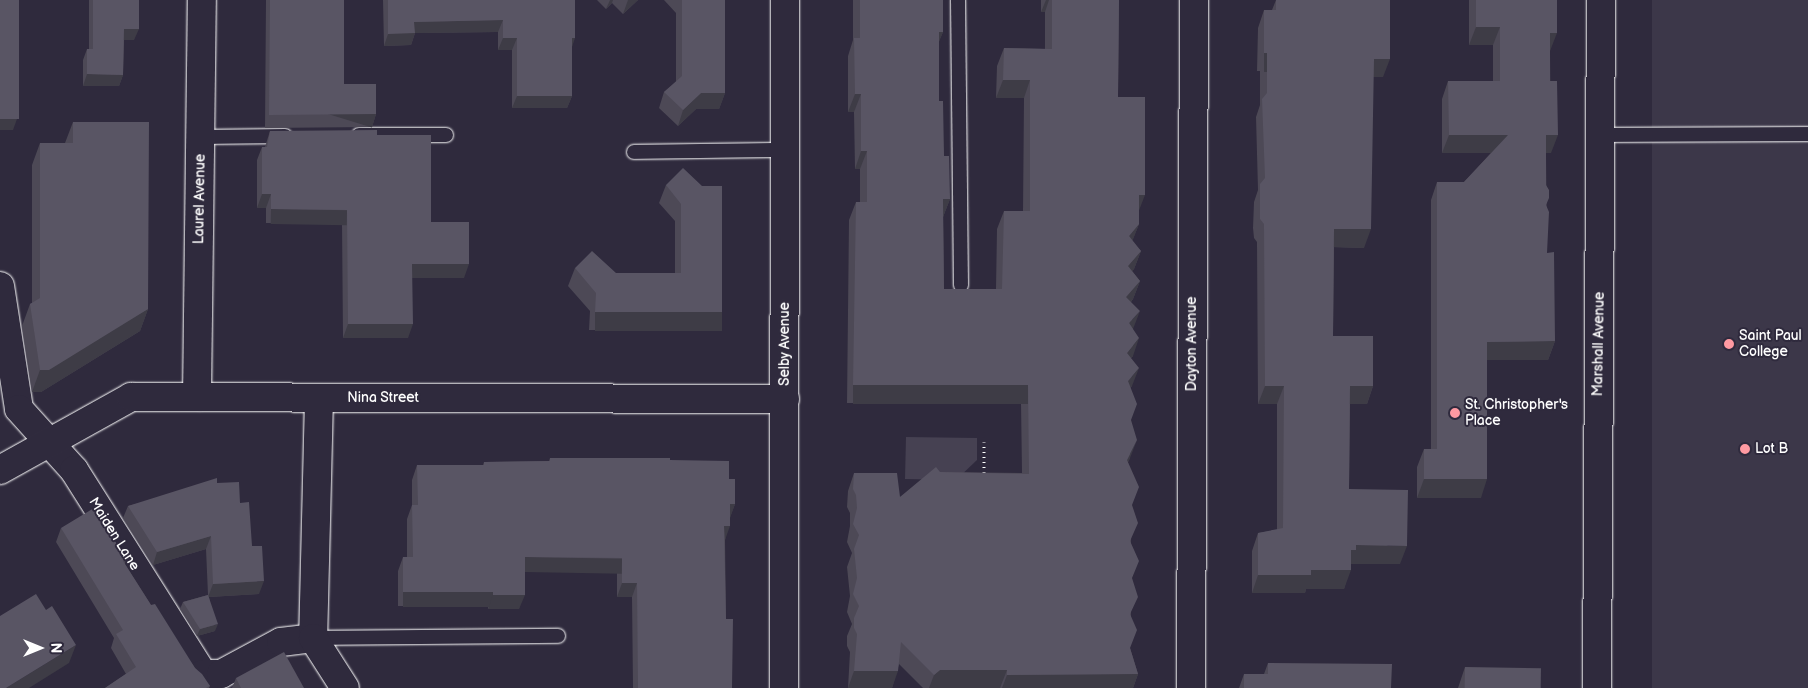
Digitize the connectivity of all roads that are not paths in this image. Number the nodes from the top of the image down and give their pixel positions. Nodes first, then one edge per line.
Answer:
1 (202, 0) edge
2 (785, 0) edge
3 (958, 0) edge
4 (1194, 0) edge
5 (1601, 0) edge
6 (1808, 134) edge
7 (348, 135) edge
8 (446, 135) dead end
9 (1601, 135) junction
10 (300, 136) edge
11 (201, 137) junction
12 (785, 150) junction
13 (634, 152) dead end
14 (961, 285) dead end
15 (0, 286) edge
16 (197, 397) junction
17 (319, 398) junction
18 (785, 399) junction
19 (51, 442) junction
20 (0, 470) edge
21 (558, 636) dead end
22 (313, 638) junction
23 (345, 688) edge
24 (784, 688) edge
25 (1191, 688) edge
26 (1597, 688) edge

1 - 11 street, Laurel Avenue
2 - 12 street, Selby Avenue
3 - 14 lane
4 - 25 street, Dayton Avenue
5 - 9 street, Marshall Avenue
6 - 9 lane
7 - 8 lane
9 - 26 street, Marshall Avenue
10 - 11 lane
11 - 16 street, Laurel Avenue
12 - 13 lane
12 - 18 street, Selby Avenue
15 - 19 street, Maiden Lane
16 - 17 street, Nina Street
16 - 19 street, Nina Street
17 - 18 street, Nina Street
17 - 22 street
18 - 24 street, Selby Avenue
19 - 20 street, Nina Street
19 - 22 street, Maiden Lane
21 - 22 lane
22 - 23 street

